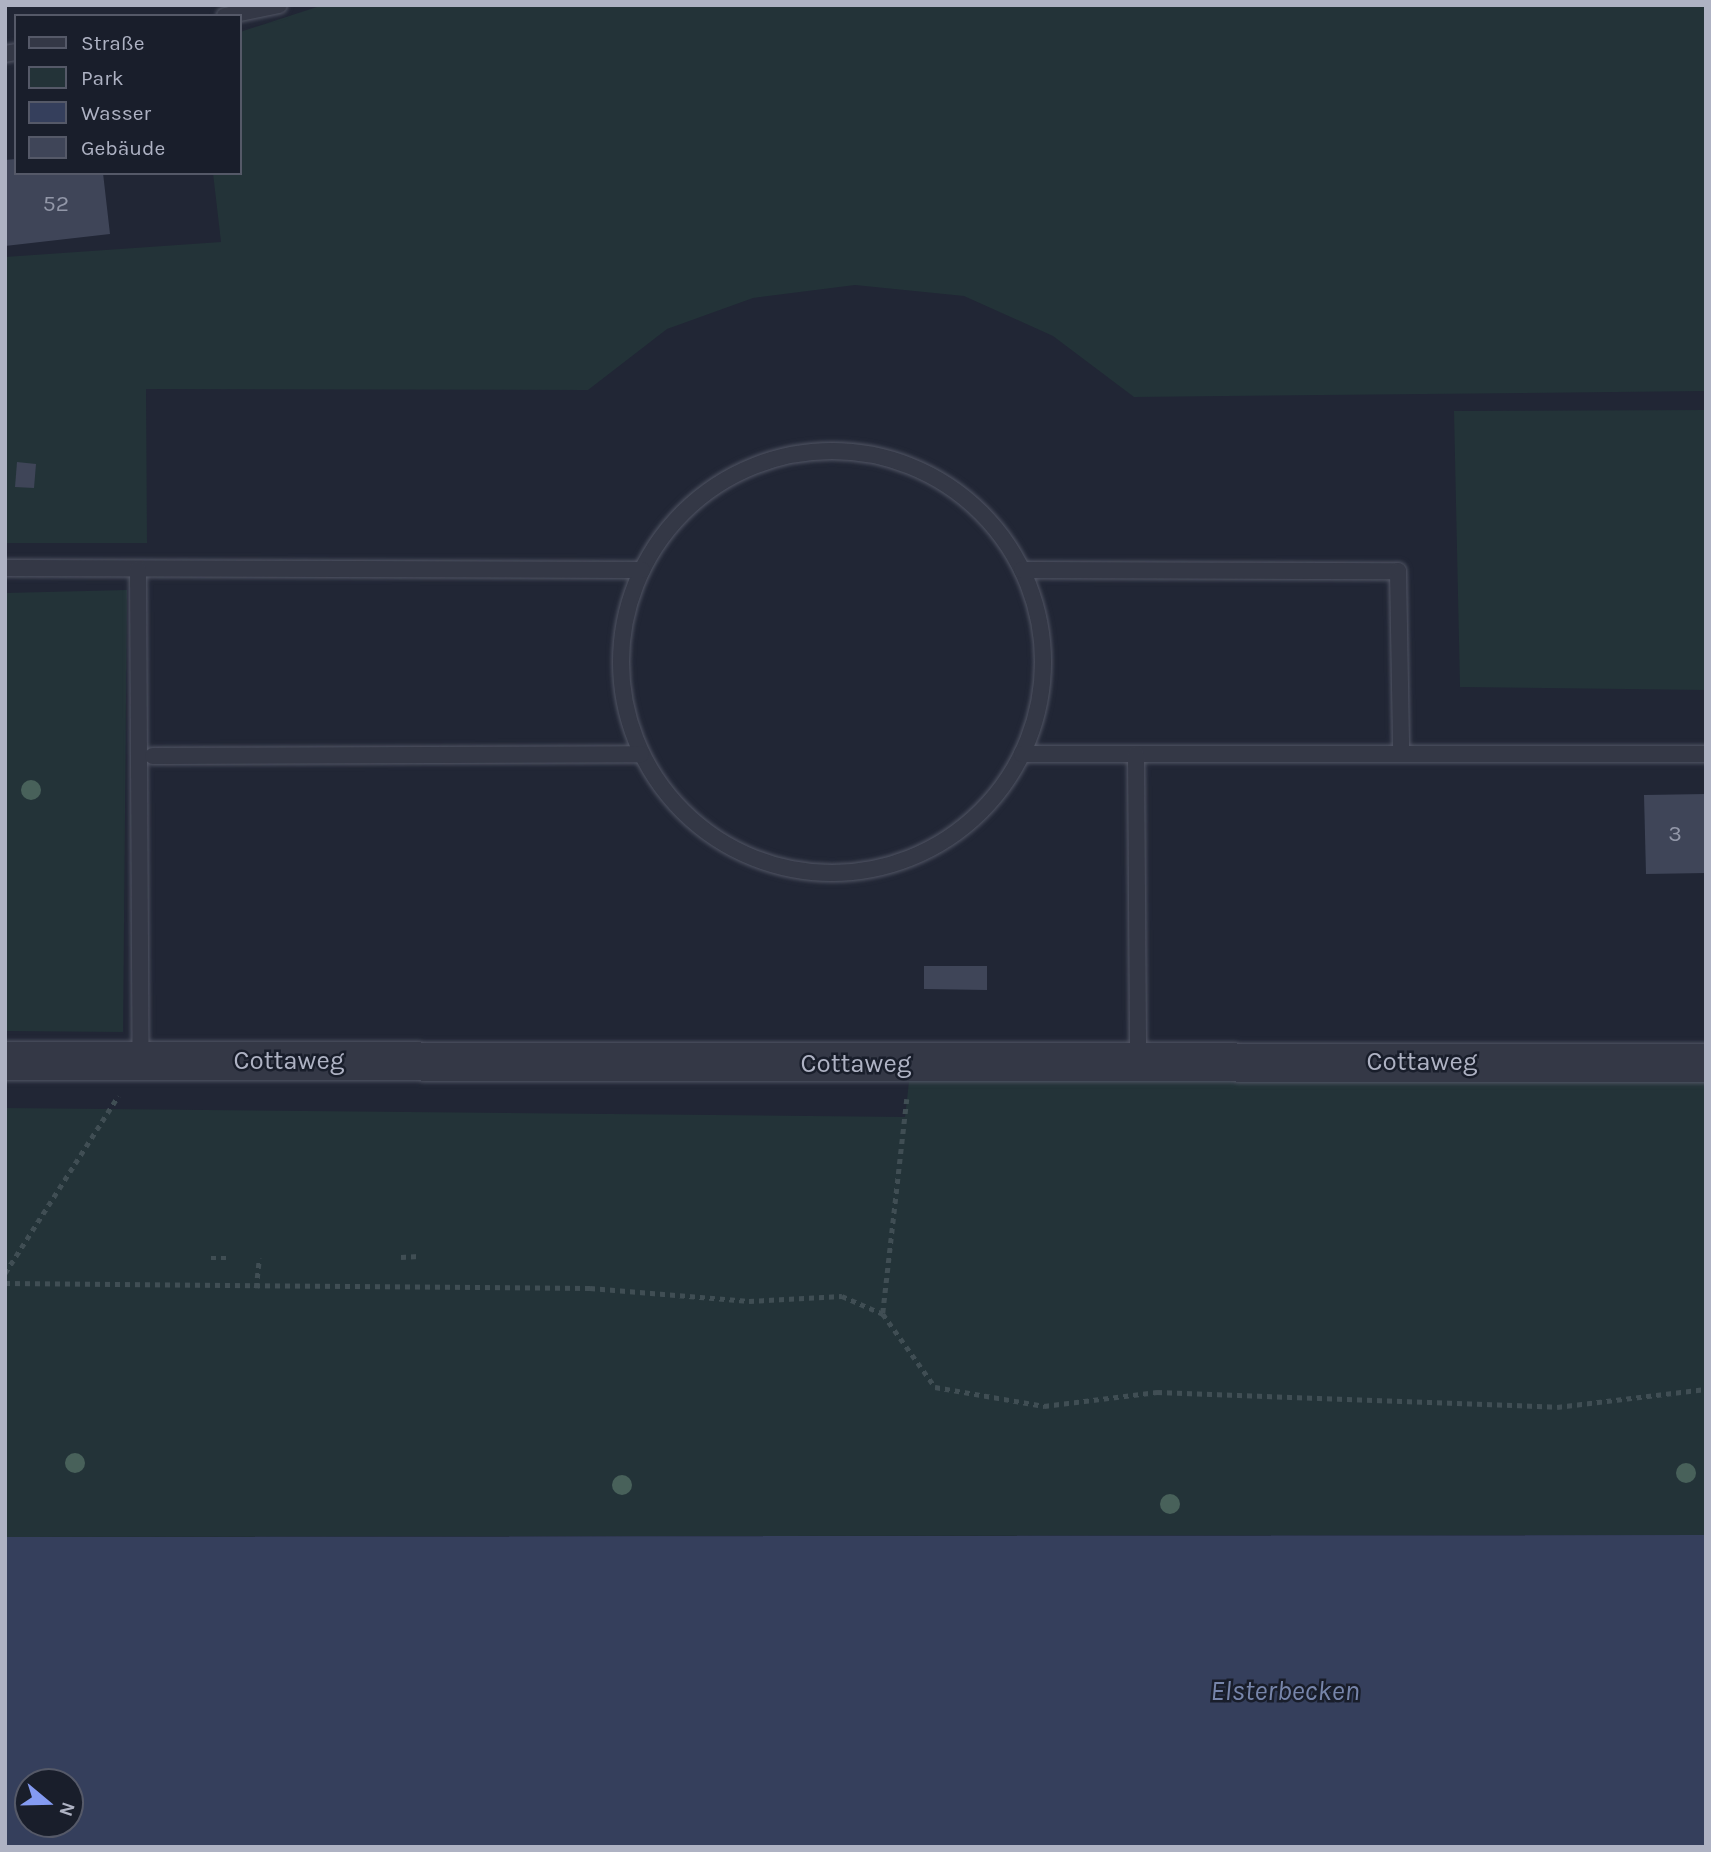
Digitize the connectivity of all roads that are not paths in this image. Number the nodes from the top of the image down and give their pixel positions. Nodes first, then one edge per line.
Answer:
1 (279, 5) edge
2 (258, 8) edge
3 (233, 14) edge
4 (5, 568) edge
5 (138, 569) junction
6 (642, 570) junction
7 (1023, 570) junction
8 (1401, 751) junction
9 (641, 754) junction
10 (1022, 754) junction
11 (1136, 754) junction
12 (1706, 754) edge
13 (153, 756) dead end
14 (5, 1061) edge
15 (141, 1061) junction
16 (1138, 1062) junction
17 (1706, 1063) edge

1 - 2 lane
2 - 3 lane
4 - 5 lane
5 - 6 lane
5 - 15 lane
6 - 7 lane
6 - 9 lane
7 - 8 lane
7 - 10 lane
8 - 11 lane
8 - 12 lane
9 - 10 lane
9 - 13 lane
10 - 11 lane
11 - 16 lane
14 - 15 street, Cottaweg
15 - 16 street, Cottaweg
16 - 17 street, Cottaweg

